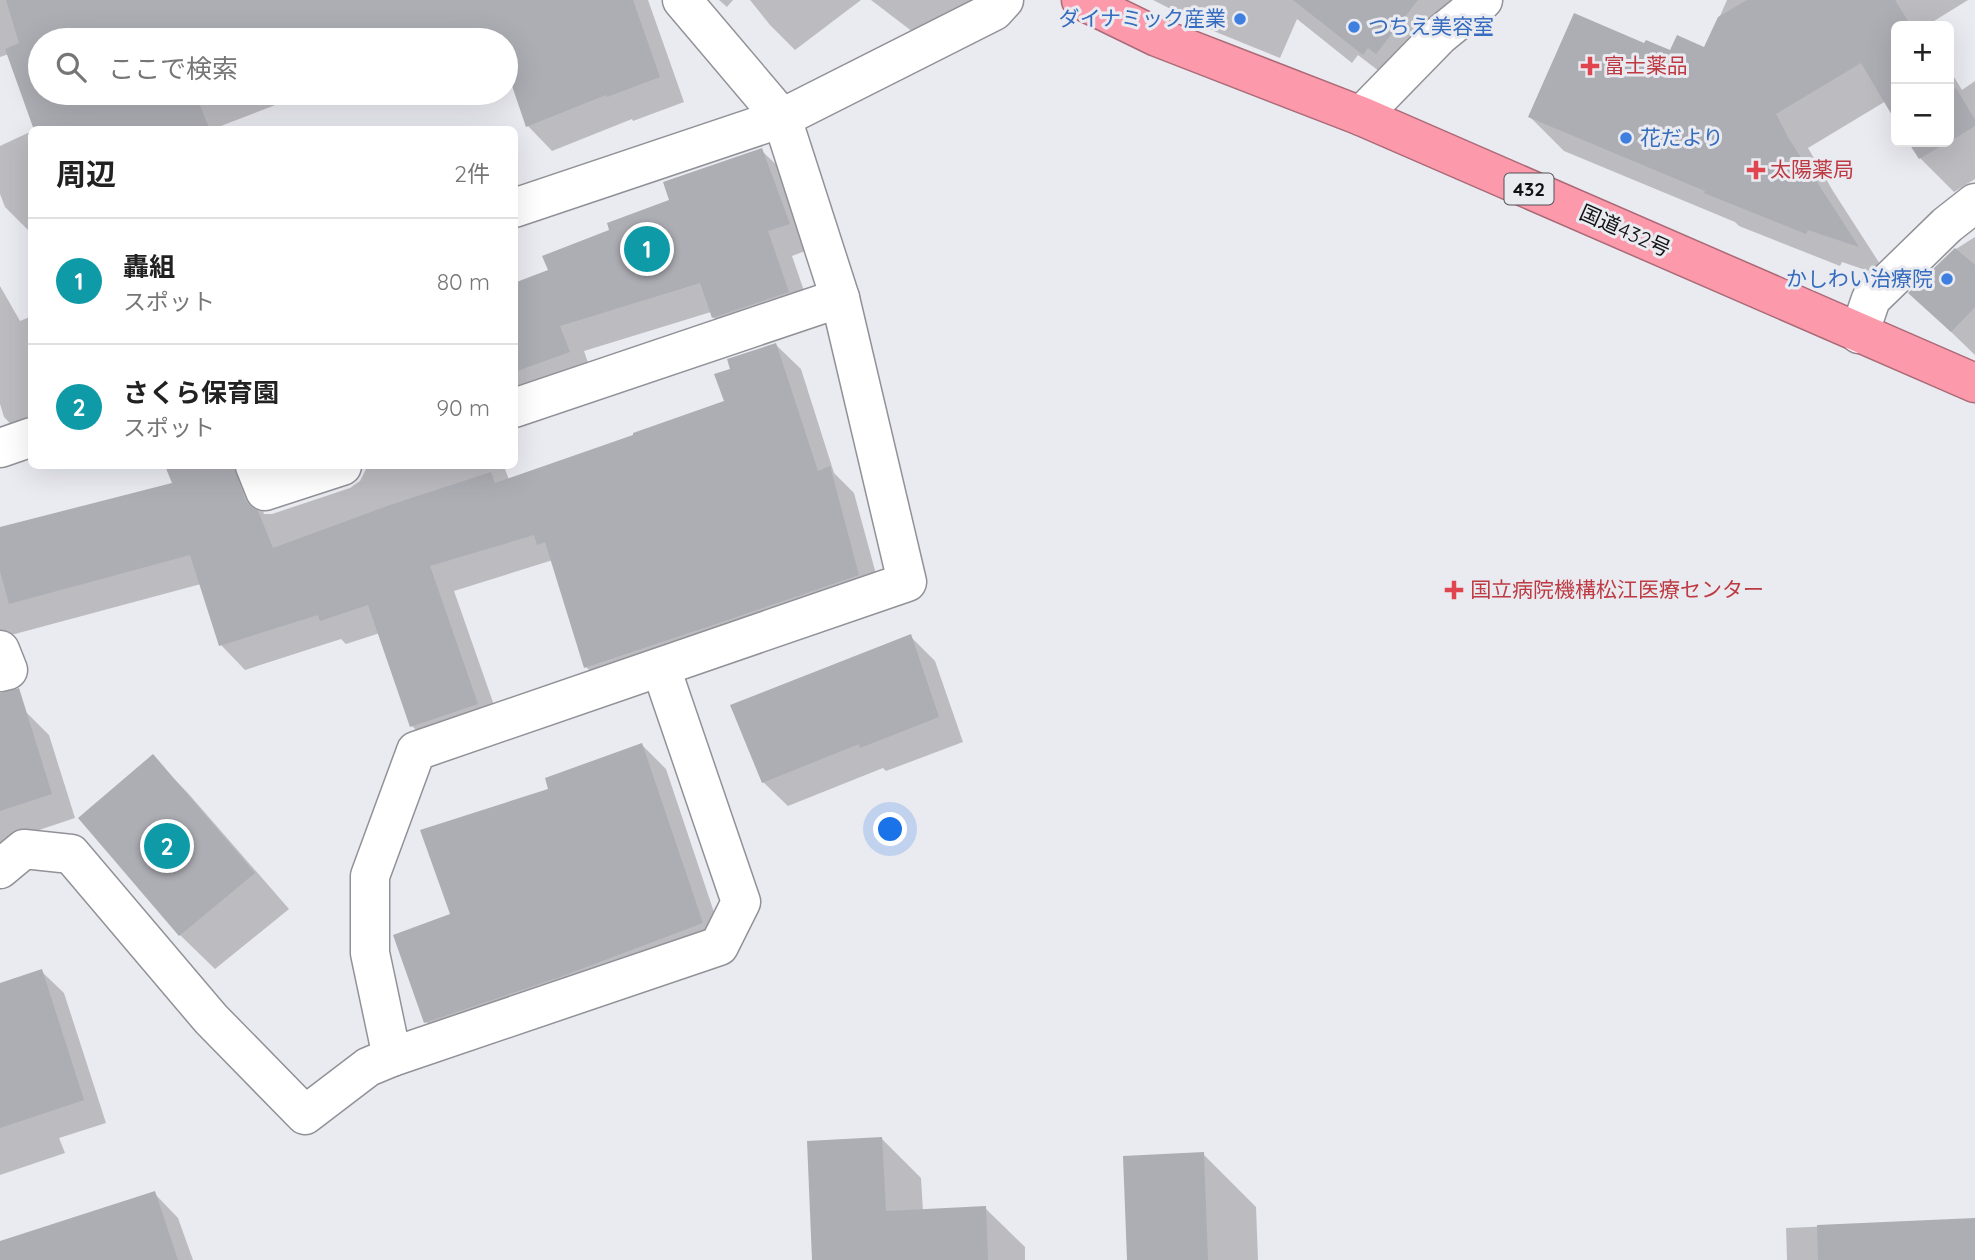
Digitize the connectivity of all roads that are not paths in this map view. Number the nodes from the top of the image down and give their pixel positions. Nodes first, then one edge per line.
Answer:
1 (682, 0) edge
2 (1004, 0) edge
3 (1081, 0) edge
4 (1483, 0) edge
5 (1361, 116) junction
6 (782, 118) junction
7 (1975, 203) edge
8 (518, 207) edge
9 (840, 299) junction
10 (1859, 334) junction
11 (1975, 383) edge
12 (518, 407) edge
13 (28, 438) edge
14 (0, 448) edge
15 (256, 469) edge
16 (333, 469) edge
17 (0, 650) edge
18 (661, 668) junction
19 (0, 672) edge
20 (0, 869) edge
21 (392, 1057) junction

1 - 6 street
2 - 6 street
3 - 5 highway, 国道432号 / 432
4 - 5 street
5 - 10 highway, 国道432号 / 432
6 - 8 street
6 - 9 street
7 - 10 street
9 - 12 street
9 - 18 street
10 - 11 highway, 国道432号 / 432
13 - 14 street
15 - 16 street
17 - 19 street
18 - 21 street
18 - 21 street
20 - 21 street

